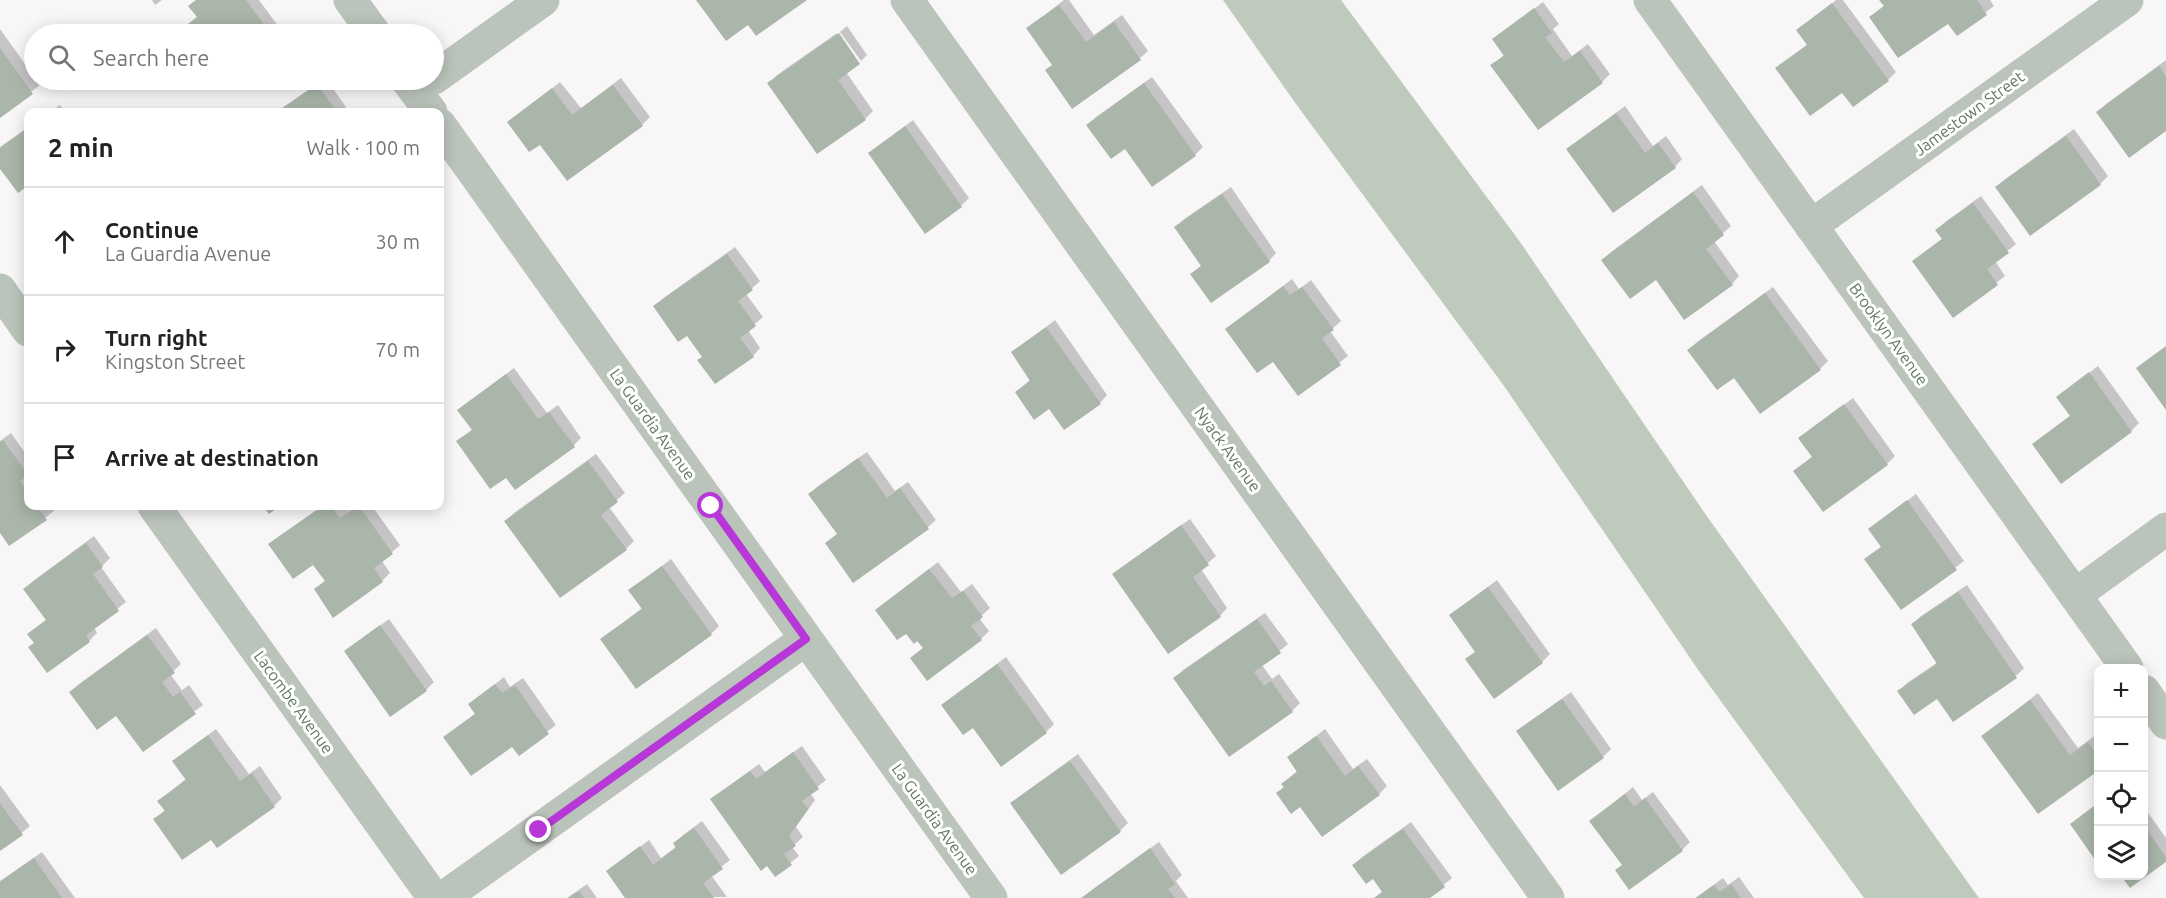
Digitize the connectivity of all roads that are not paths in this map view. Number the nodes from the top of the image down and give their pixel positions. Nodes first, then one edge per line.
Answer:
1 (350, 0) edge
2 (543, 0) edge
3 (907, 0) edge
4 (1650, 0) edge
5 (2127, 0) edge
6 (368, 24) edge
7 (444, 73) edge
8 (444, 131) edge
9 (1811, 226) junction
10 (0, 290) edge
11 (24, 324) edge
12 (157, 510) edge
13 (2166, 529) edge
14 (2074, 595) junction
15 (806, 639) junction
16 (2123, 664) edge
17 (2148, 697) edge
18 (2166, 723) edge
19 (434, 898) edge
20 (443, 898) edge
21 (992, 898) edge
22 (1548, 898) edge

1 - 6 street
2 - 7 street
3 - 22 street, Nyack Avenue
4 - 9 street, Brooklyn Avenue
5 - 9 street, Jamestown Street
8 - 15 street, La Guardia Avenue
9 - 14 street, Brooklyn Avenue
10 - 11 street
12 - 19 street, Lacombe Avenue
13 - 14 street
14 - 16 street, Brooklyn Avenue
15 - 20 street
15 - 21 street, La Guardia Avenue
17 - 18 street

